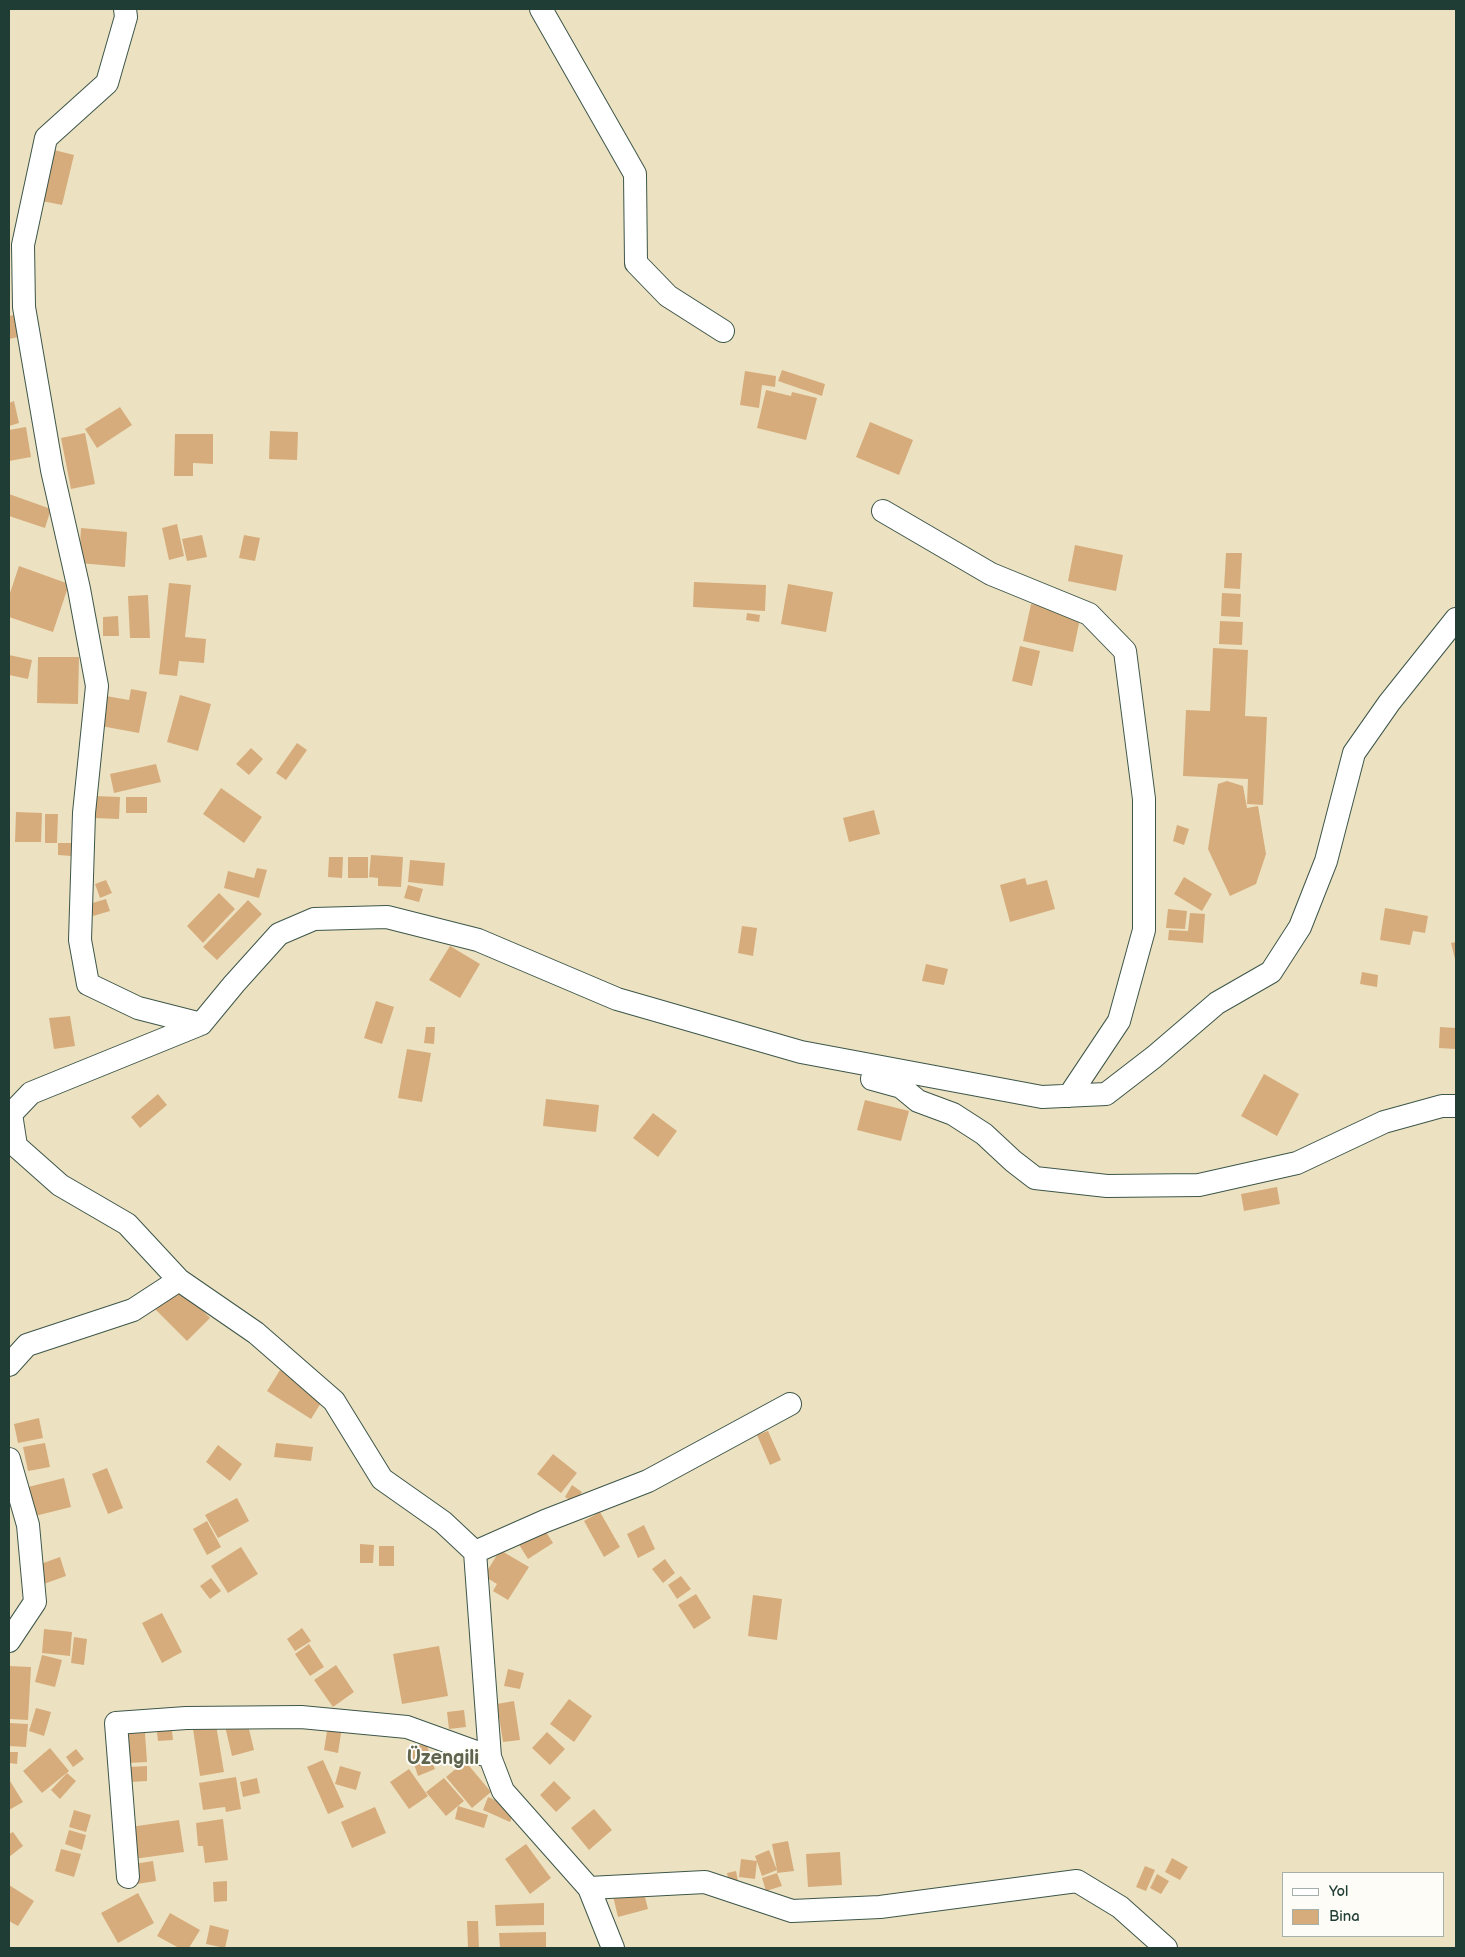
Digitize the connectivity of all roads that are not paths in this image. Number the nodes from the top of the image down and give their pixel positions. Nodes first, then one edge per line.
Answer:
1 (125, 9) edge
2 (541, 9) edge
3 (722, 331) dead end
4 (883, 511) dead end
5 (1456, 618) edge
6 (201, 1024) junction
7 (804, 1053) junction
8 (1069, 1096) junction
9 (1456, 1106) edge
10 (12, 1142) edge
11 (179, 1280) junction
12 (9, 1364) edge
13 (790, 1404) dead end
14 (9, 1460) edge
15 (18, 1526) edge
16 (475, 1552) junction
17 (9, 1641) edge
18 (490, 1757) junction
19 (128, 1877) dead end
20 (589, 1888) junction
21 (613, 1948) edge
22 (1166, 1948) edge

1 - 6 street
2 - 3 street
4 - 8 street
5 - 8 street
6 - 7 street
6 - 10 street
7 - 8 street
7 - 9 street
10 - 11 street
11 - 12 street
11 - 16 street
13 - 16 street
14 - 15 street
15 - 17 street
16 - 18 street
18 - 19 street
18 - 20 street
20 - 21 street
20 - 22 street

